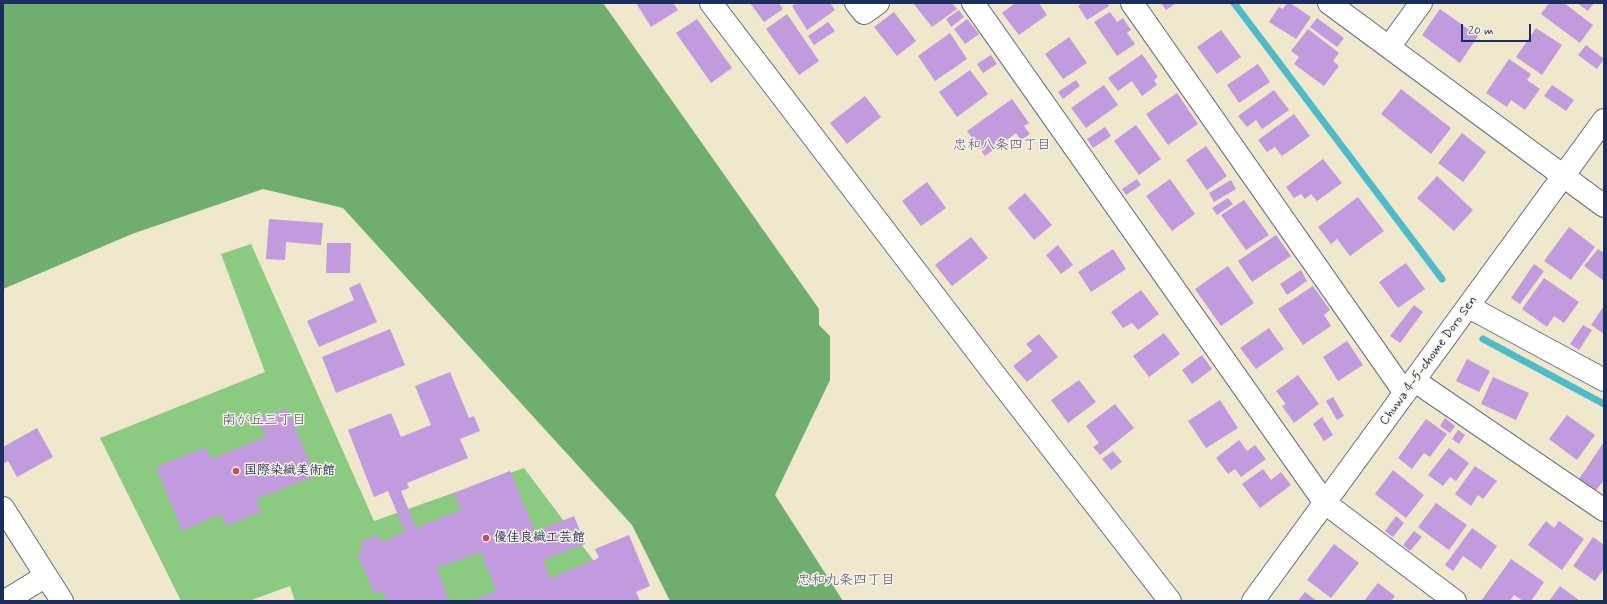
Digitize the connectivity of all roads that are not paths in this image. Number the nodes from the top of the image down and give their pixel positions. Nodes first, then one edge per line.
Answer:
1 (711, 3) edge
2 (856, 3) edge
3 (878, 3) edge
4 (973, 3) edge
5 (1132, 3) edge
6 (1329, 3) edge
7 (1421, 3) edge
8 (1389, 47) junction
9 (1604, 120) edge
10 (1564, 176) junction
11 (1604, 206) edge
12 (1468, 307) junction
13 (1604, 380) edge
14 (1410, 387) junction
15 (1325, 503) junction
16 (3, 508) edge
17 (1604, 510) edge
18 (46, 576) junction
19 (5, 601) edge
20 (62, 601) edge
21 (1170, 601) edge
22 (1253, 601) edge
23 (1455, 601) edge

1 - 21 street
2 - 3 street
4 - 15 street
5 - 14 street
6 - 8 street
7 - 8 street
8 - 10 street
9 - 10 street, Chuwa 4-5-chome Doro Sen
10 - 11 street
10 - 12 street, Chuwa 4-5-chome Doro Sen
12 - 13 street
12 - 14 street, Chuwa 4-5-chome Doro Sen
14 - 15 street, Chuwa 4-5-chome Doro Sen
14 - 17 street
15 - 22 street, Chuwa 4-5-chome Doro Sen
15 - 23 street
16 - 18 street
18 - 19 street
18 - 20 street

